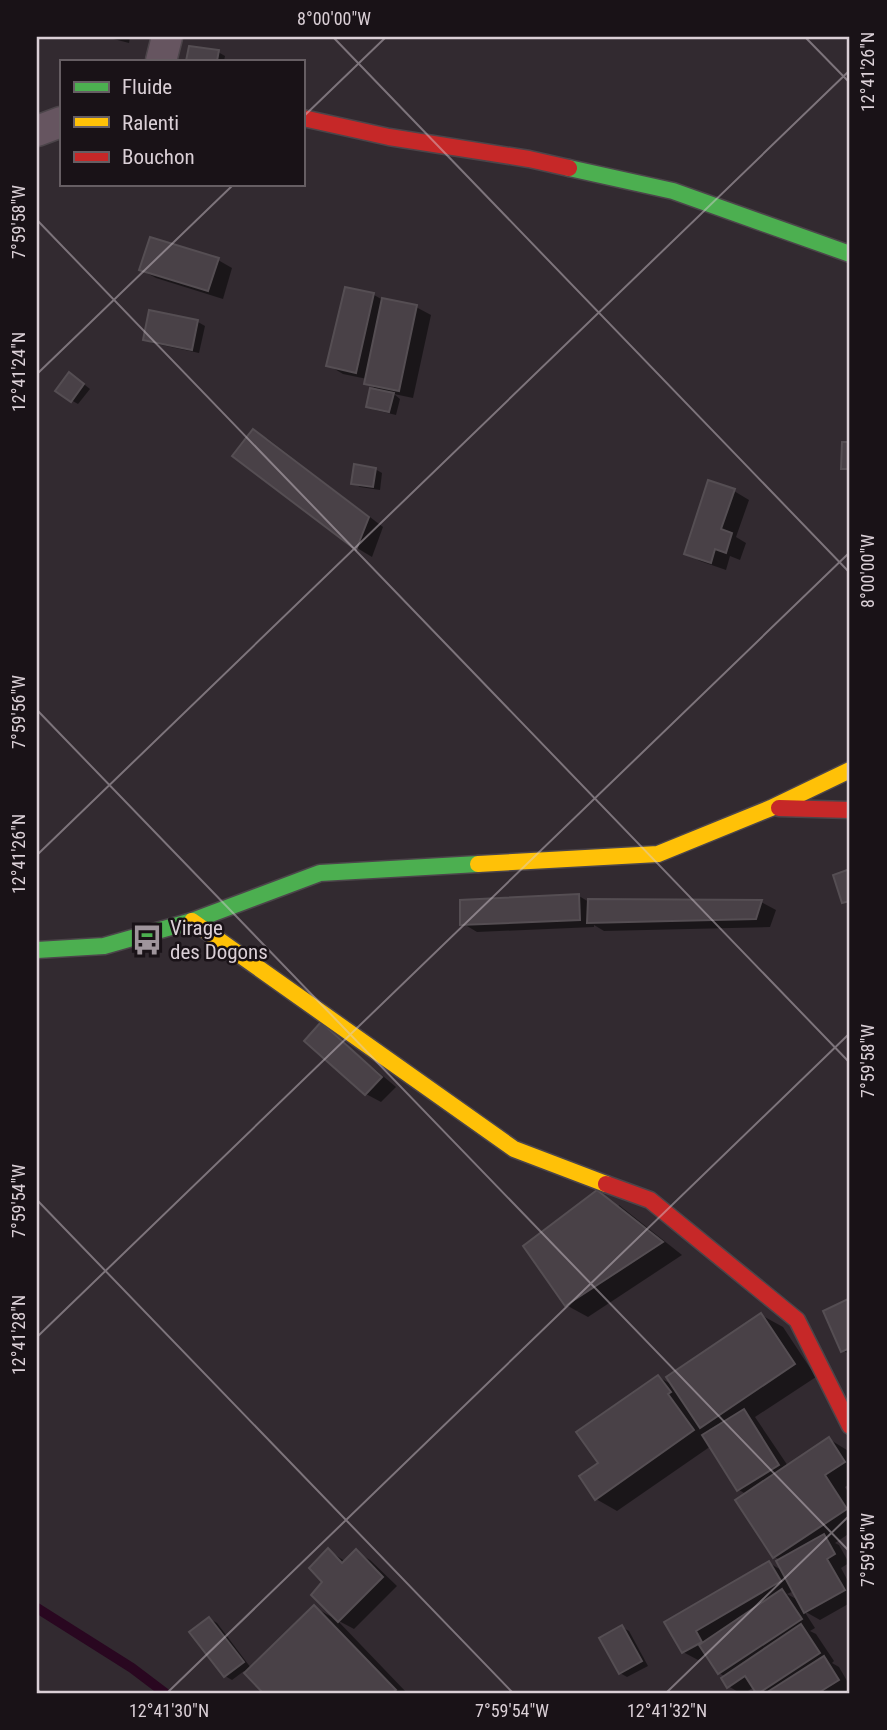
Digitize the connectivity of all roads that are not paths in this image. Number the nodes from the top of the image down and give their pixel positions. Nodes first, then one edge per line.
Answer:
1 (167, 37) edge
2 (161, 60) edge
3 (304, 118) edge
4 (60, 122) edge
5 (37, 131) edge
6 (850, 254) edge
7 (850, 770) edge
8 (771, 808) junction
9 (850, 810) edge
10 (192, 921) junction
11 (37, 950) edge
12 (850, 1426) edge

1 - 2 street
3 - 6 street
4 - 5 street
7 - 8 street
8 - 9 street
8 - 10 street
10 - 11 street
10 - 12 street

